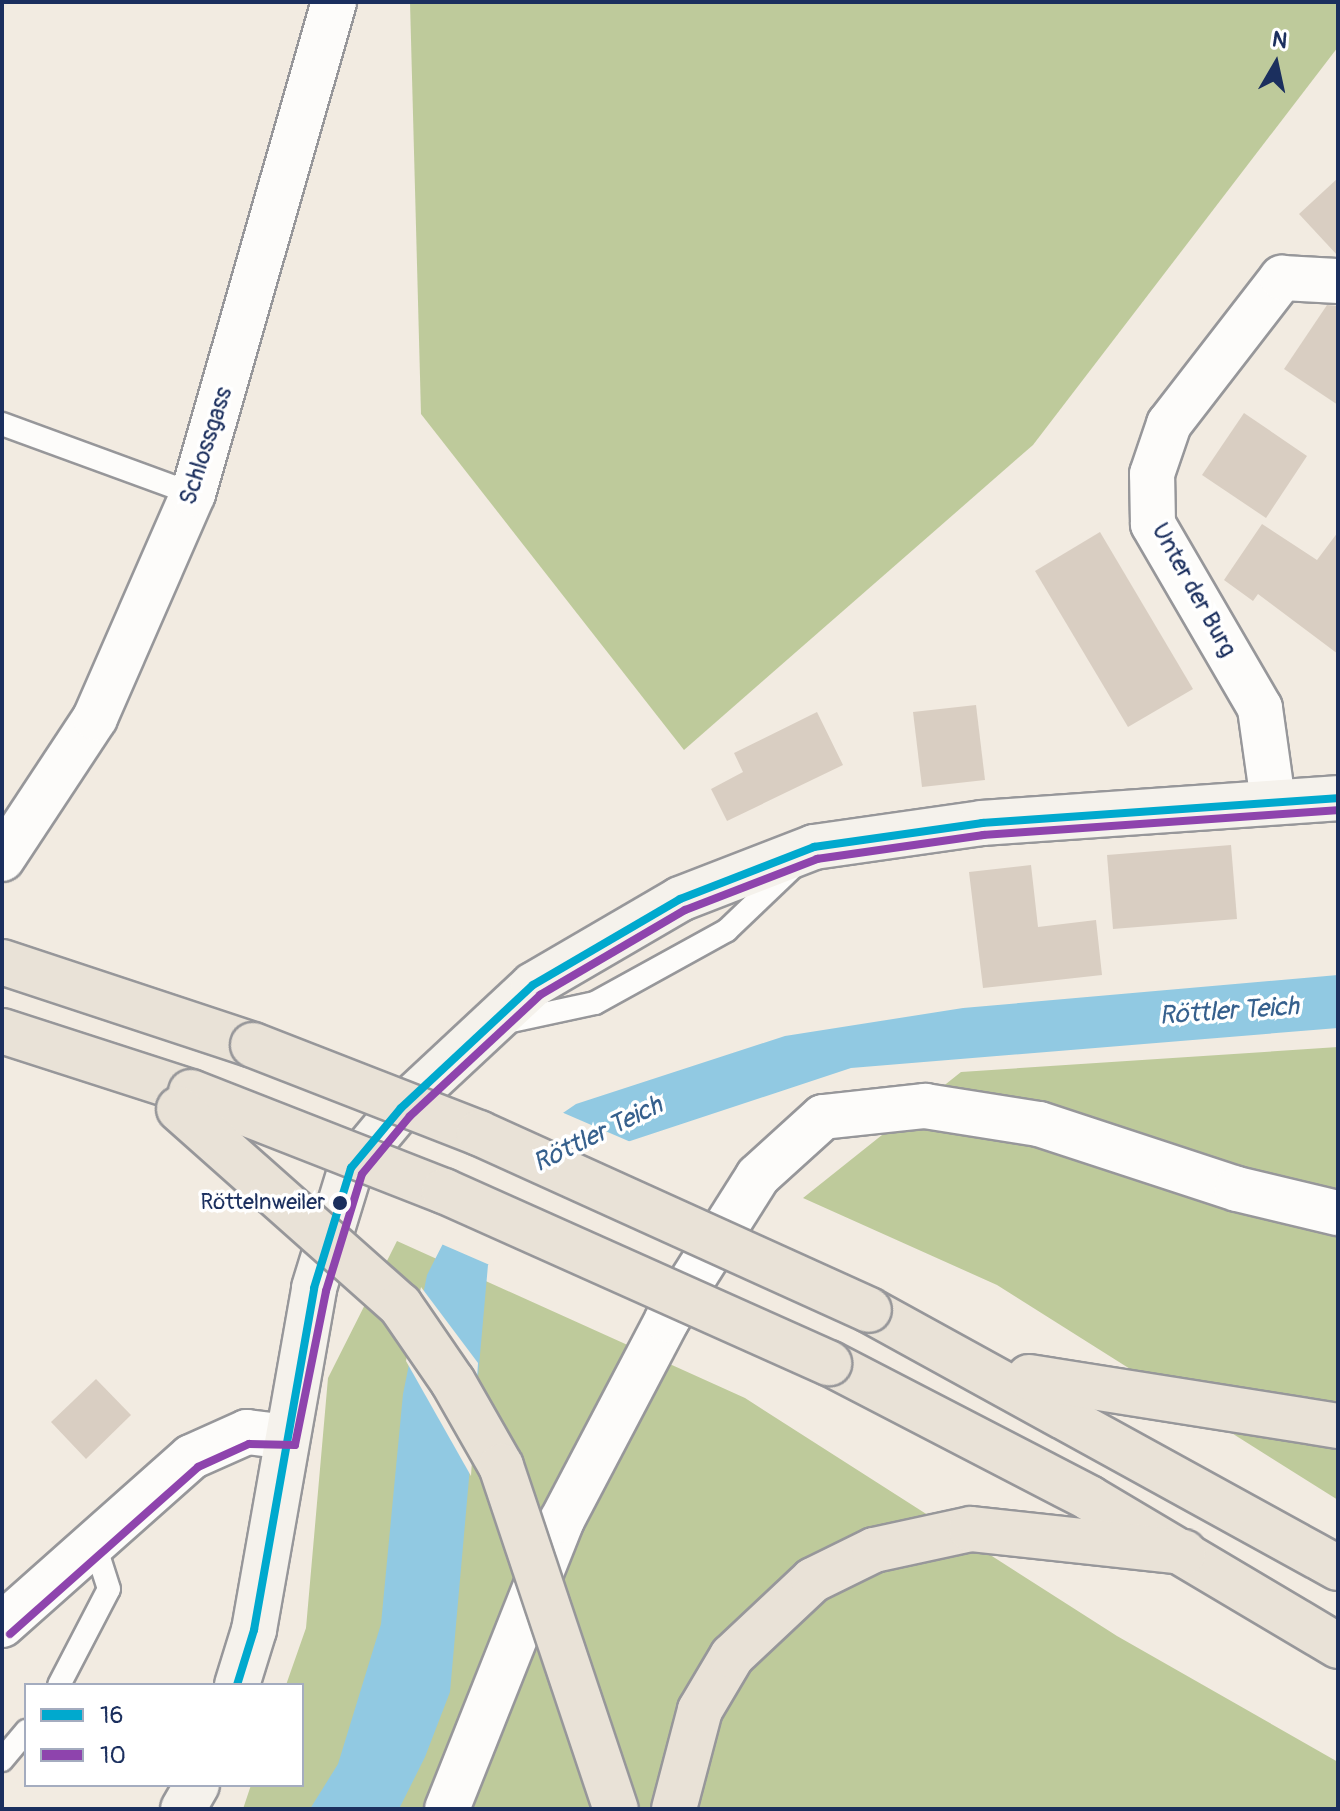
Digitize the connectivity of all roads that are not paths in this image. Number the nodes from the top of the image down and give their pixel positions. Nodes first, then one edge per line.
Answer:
1 (334, 2) edge
2 (1338, 281) edge
3 (2, 424) edge
4 (193, 494) junction
5 (1338, 798) edge
6 (1273, 801) junction
7 (2, 859) edge
8 (2, 962) edge
9 (2, 1031) edge
10 (185, 1101) junction
11 (1338, 1213) edge
12 (991, 1370) junction
13 (1338, 1426) edge
14 (286, 1437) junction
15 (94, 1542) junction
16 (1184, 1552) junction
17 (1338, 1568) edge
18 (2, 1625) edge
19 (1338, 1646) edge
20 (60, 1683) edge
21 (238, 1683) edge
22 (24, 1733) edge
23 (2, 1760) edge
24 (196, 1787) edge
25 (183, 1809) edge
26 (447, 1809) edge
27 (616, 1809) edge
28 (674, 1809) edge

1 - 4 street, Schlossgass
2 - 6 street, Unter der Burg
3 - 4 lane
4 - 7 street, Schlossgass
5 - 6 street
6 - 14 street
8 - 12 highway, bridge
9 - 10 highway
10 - 16 highway, bridge
10 - 27 highway, bridge
11 - 26 street
12 - 13 highway
12 - 17 highway
14 - 15 street
14 - 21 street
15 - 18 street
15 - 20 lane
16 - 19 highway
16 - 28 highway
22 - 23 lane
24 - 25 street

